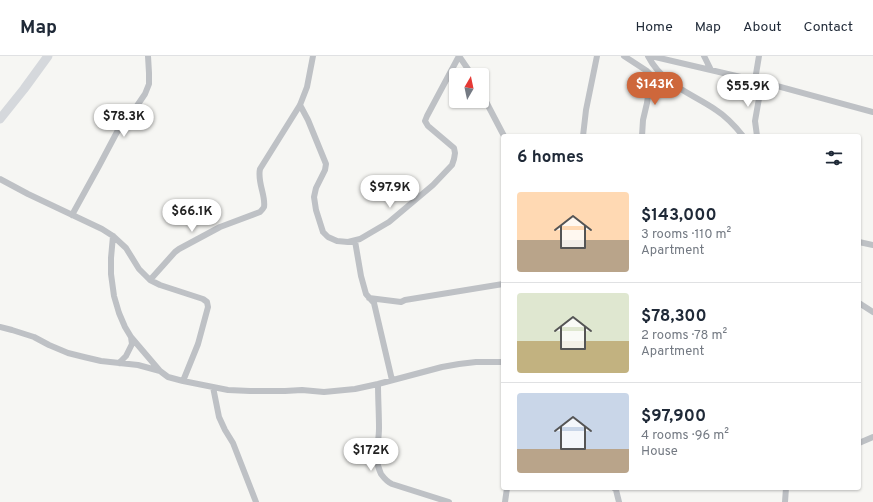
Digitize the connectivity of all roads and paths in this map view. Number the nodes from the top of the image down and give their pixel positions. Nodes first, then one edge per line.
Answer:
1 (48, 56) edge
2 (148, 56) edge
3 (313, 56) edge
4 (459, 56) edge
5 (597, 56) edge
6 (624, 56) edge
7 (648, 56) edge
8 (651, 56) edge
9 (704, 56) edge
10 (759, 56) edge
11 (467, 68) edge
12 (711, 70) junction
13 (651, 75) junction
14 (664, 78) junction
15 (755, 80) junction
16 (762, 82) junction
17 (300, 105) junction
18 (489, 107) edge
19 (873, 112) edge
20 (0, 119) edge
21 (503, 134) edge
22 (583, 134) edge
23 (642, 134) edge
24 (741, 134) edge
25 (757, 134) edge
26 (0, 179) edge
27 (72, 215) junction
28 (113, 236) junction
29 (355, 241) junction
30 (861, 242) edge
31 (873, 245) edge
32 (150, 280) junction
33 (501, 284) edge
34 (369, 298) junction
35 (861, 304) edge
36 (873, 312) edge
37 (0, 327) edge
38 (131, 337) junction
39 (501, 362) edge
40 (119, 363) junction
41 (160, 371) junction
42 (392, 380) junction
43 (183, 382) junction
44 (378, 384) junction
45 (213, 387) junction
46 (873, 438) edge
47 (861, 442) edge
48 (507, 490) edge
49 (616, 490) edge
50 (786, 490) edge
51 (256, 502) edge
52 (449, 502) edge
53 (505, 502) edge
54 (619, 502) edge
55 (785, 502) edge

1 - 20 street
2 - 27 street
3 - 17 street
4 - 11 street
4 - 29 street
5 - 22 street
6 - 13 street
7 - 14 street
8 - 12 street
9 - 12 street
10 - 15 street
12 - 15 street
13 - 14 street
13 - 23 street
14 - 24 street
15 - 16 street
16 - 19 street
16 - 25 street
17 - 29 street
17 - 32 street
18 - 21 street
26 - 27 street
27 - 28 street
28 - 32 street
28 - 38 street
29 - 34 street
30 - 31 street
32 - 43 street
33 - 34 street
34 - 42 street
35 - 36 street
37 - 40 street
38 - 40 street
38 - 41 street
39 - 42 street
40 - 41 street
41 - 43 street
42 - 44 street
43 - 45 street
44 - 45 street
44 - 52 street
45 - 51 street
46 - 47 street
48 - 53 street
49 - 54 street
50 - 55 street

